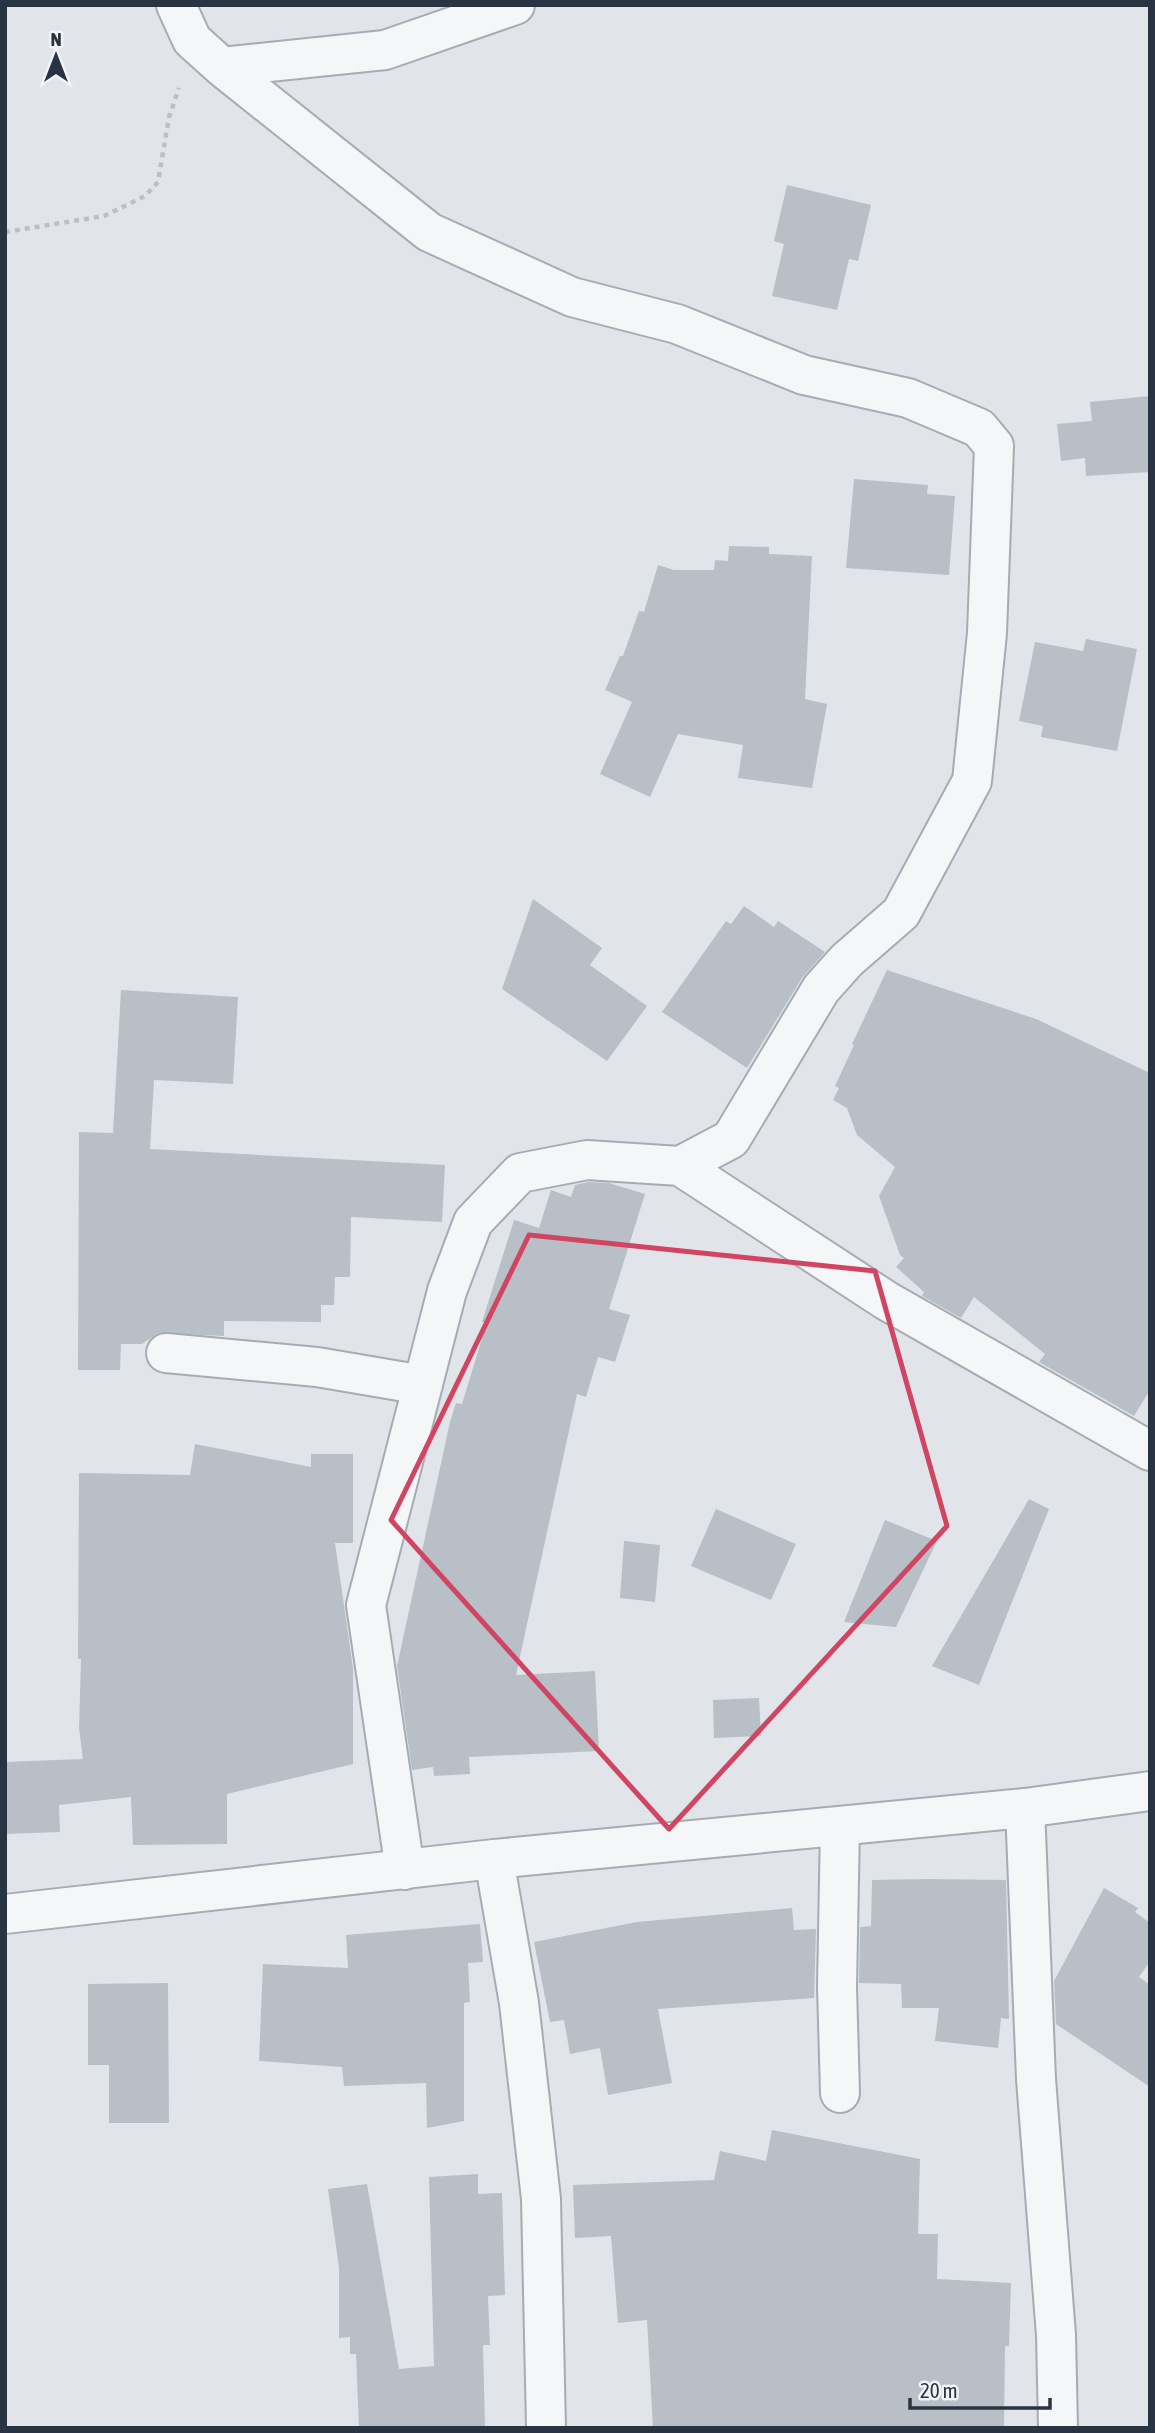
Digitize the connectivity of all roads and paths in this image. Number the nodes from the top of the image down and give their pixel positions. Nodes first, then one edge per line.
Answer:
1 (176, 5) edge
2 (515, 5) edge
3 (192, 40) junction
4 (222, 67) junction
5 (5, 232) edge
6 (680, 1166) junction
7 (166, 1353) dead end
8 (423, 1385) junction
9 (1150, 1451) edge
10 (1150, 1791) edge
11 (1026, 1808) junction
12 (840, 1826) junction
13 (494, 1860) junction
14 (405, 1870) junction
15 (5, 1913) edge
16 (840, 2093) dead end
17 (546, 2428) edge
18 (1058, 2428) edge

1 - 3 street
2 - 4 street
3 - 4 street
3 - 5 path
4 - 6 street
6 - 8 street
6 - 9 street
7 - 8 street
8 - 14 street
10 - 11 street
11 - 12 street
11 - 18 street
12 - 13 street
12 - 16 street
13 - 14 street
13 - 17 street
14 - 15 street

